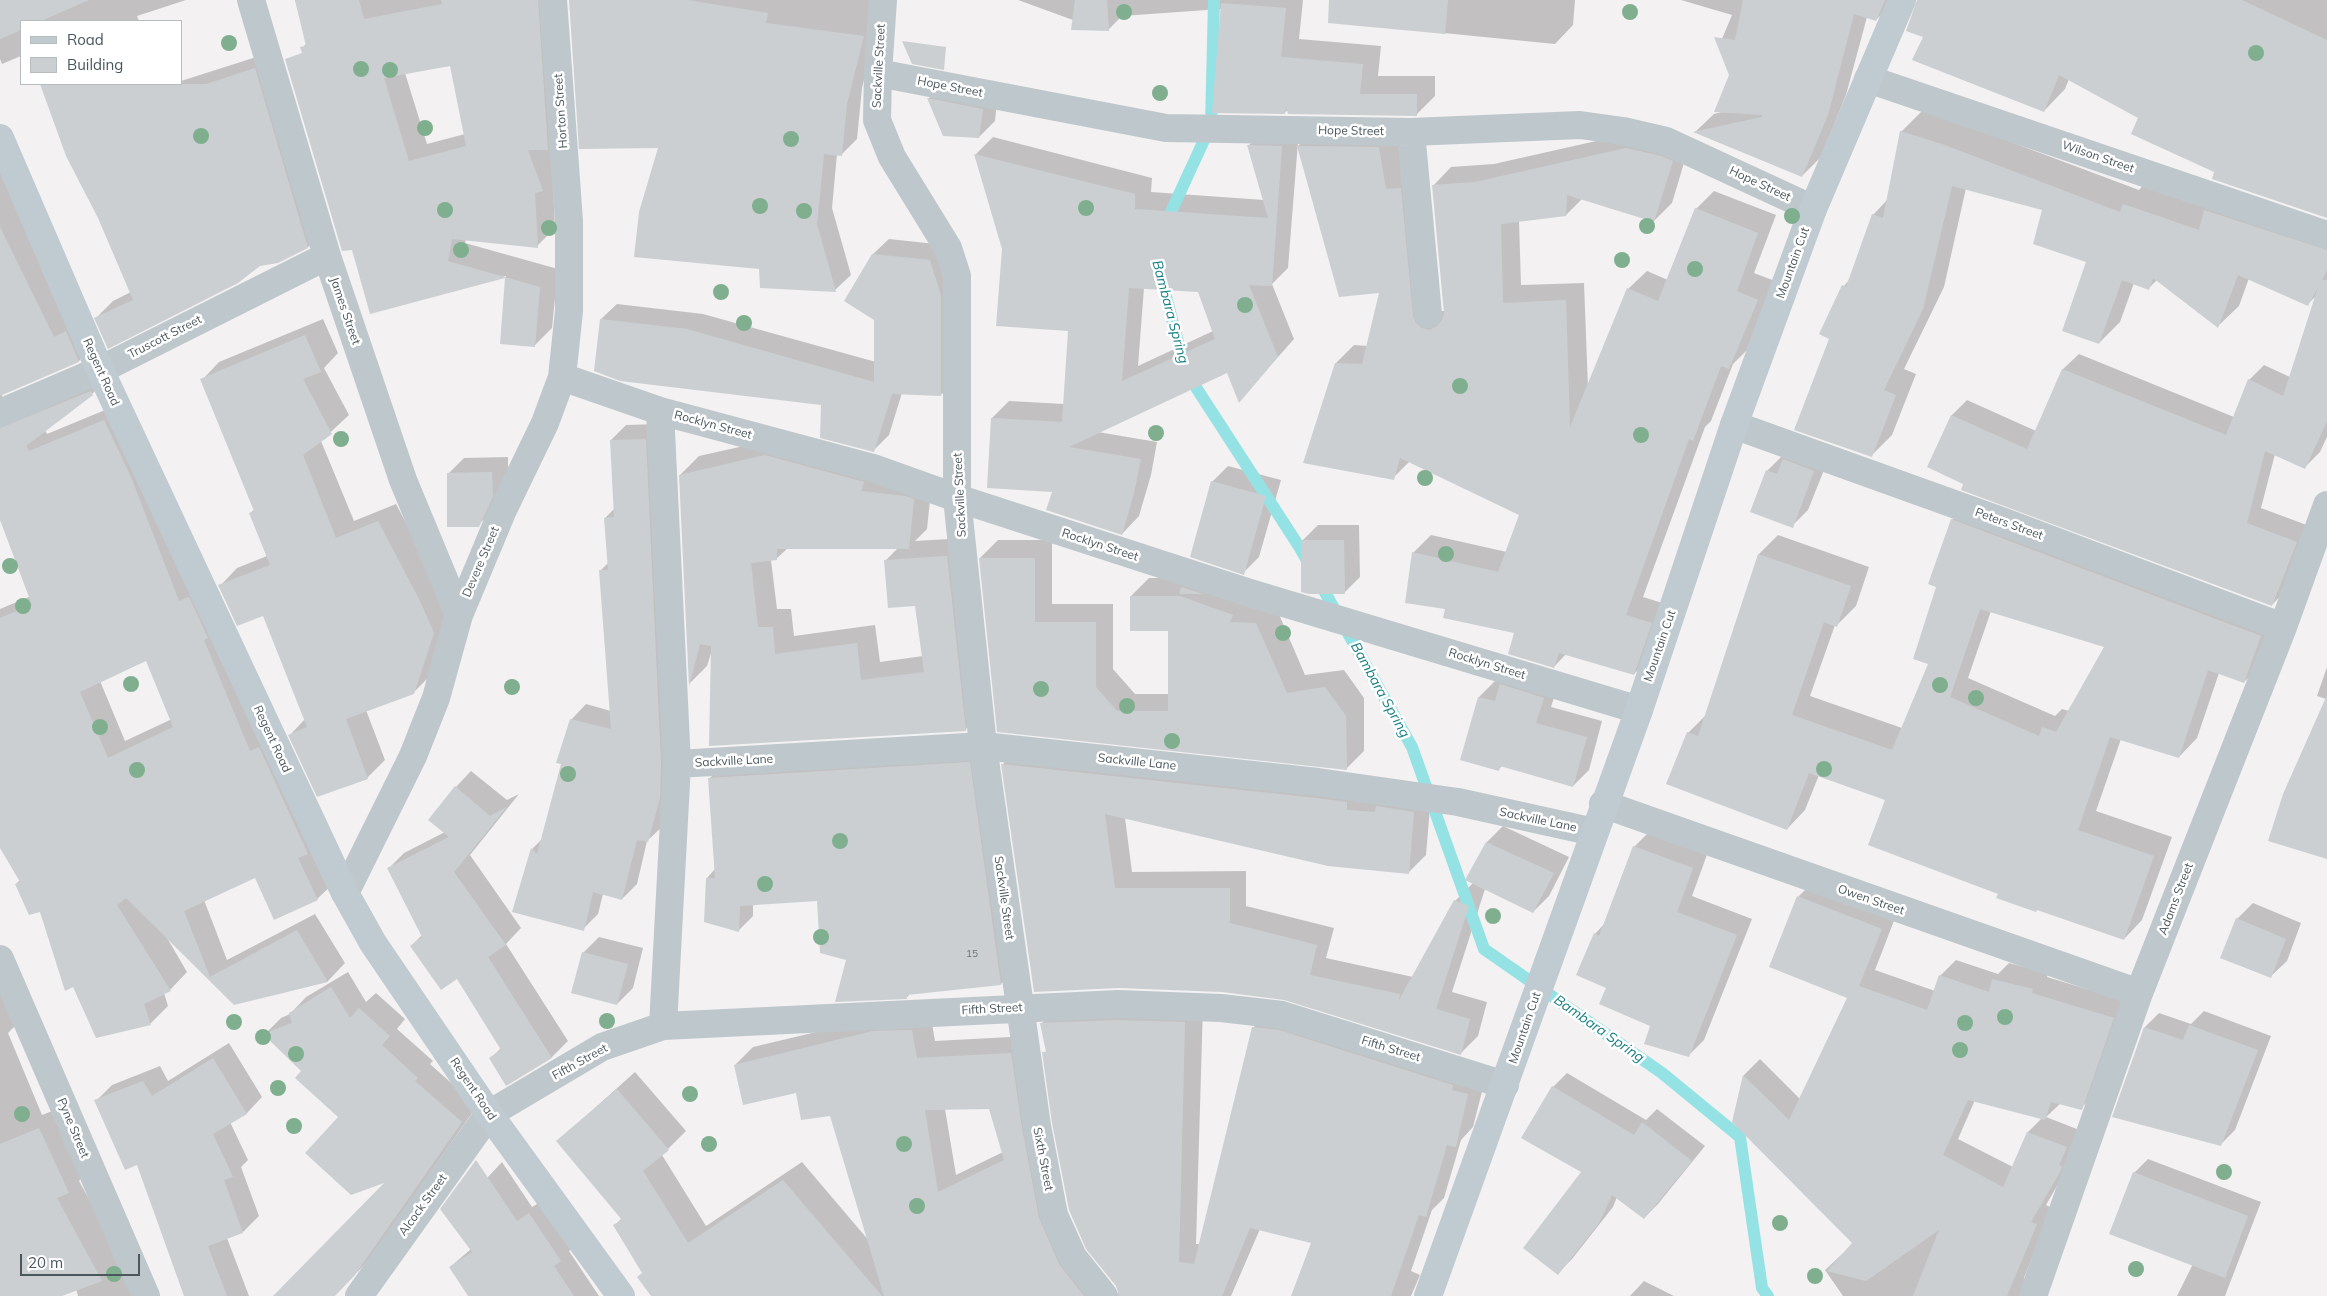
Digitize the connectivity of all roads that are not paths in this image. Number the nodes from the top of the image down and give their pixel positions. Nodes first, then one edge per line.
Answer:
1 (251, 0) edge
2 (553, 0) edge
3 (883, 0) edge
4 (1902, 0) edge
5 (878, 73) junction
6 (1868, 79) junction
7 (1411, 132) junction
8 (0, 138) edge
9 (1813, 209) junction
10 (569, 221) joint
11 (2327, 236) edge
12 (327, 256) junction
13 (1428, 314) dead end
14 (100, 370) junction
15 (562, 377) junction
16 (660, 411) junction
17 (0, 413) edge
18 (1734, 425) junction
19 (957, 498) junction
20 (2327, 506) edge
21 (458, 615) junction
22 (2283, 627) junction
23 (1638, 710) junction
24 (983, 746) junction
25 (677, 764) junction
26 (1603, 804) junction
27 (1594, 832) junction
28 (345, 893) junction
29 (0, 959) edge
30 (2139, 993) junction
31 (1021, 1007) junction
32 (663, 1026) junction
33 (1505, 1085) junction
34 (489, 1114) junction
35 (146, 1296) edge
36 (359, 1296) edge
37 (621, 1296) edge
38 (1104, 1296) edge
39 (1428, 1296) edge
40 (2033, 1296) edge

1 - 12 street, James Street
2 - 10 street, Horton Street
3 - 5 street, Sackville Street
4 - 6 main road, Mountain Cut
5 - 7 street, Hope Street
5 - 19 street, Sackville Street
6 - 9 main road, Mountain Cut
6 - 11 street, Wilson Street
7 - 9 street, Hope Street
7 - 13 street
8 - 14 main road, Regent Road
9 - 18 main road, Mountain Cut
10 - 15 street, Devere Street
12 - 14 street, Truscott Street
12 - 21 street, James Street
14 - 17 street, Truscott Street
14 - 28 main road, Regent Road
15 - 16 street, Rocklyn Street
15 - 21 street, Devere Street
16 - 19 street, Rocklyn Street
16 - 25 street
18 - 22 street, Peters Street
18 - 23 main road, Mountain Cut
19 - 23 street, Rocklyn Street
19 - 24 street, Sackville Street
20 - 22 street, Adams Street
21 - 28 street, Devere Street
22 - 30 street, Adams Street
23 - 26 main road, Mountain Cut
24 - 25 street, Sackville Lane
24 - 27 street, Sackville Lane
24 - 31 street, Sackville Street
25 - 32 street
26 - 27 main road, Mountain Cut
26 - 30 street, Owen Street
27 - 33 main road, Mountain Cut
28 - 34 main road, Regent Road
29 - 35 street, Pyne Street
30 - 40 street, Adams Street
31 - 32 street, Fifth Street
31 - 33 street, Fifth Street
31 - 38 street, Sixth Street
32 - 34 street, Fifth Street
33 - 39 main road, Mountain Cut
34 - 36 street, Alcock Street
34 - 37 main road, Regent Road

